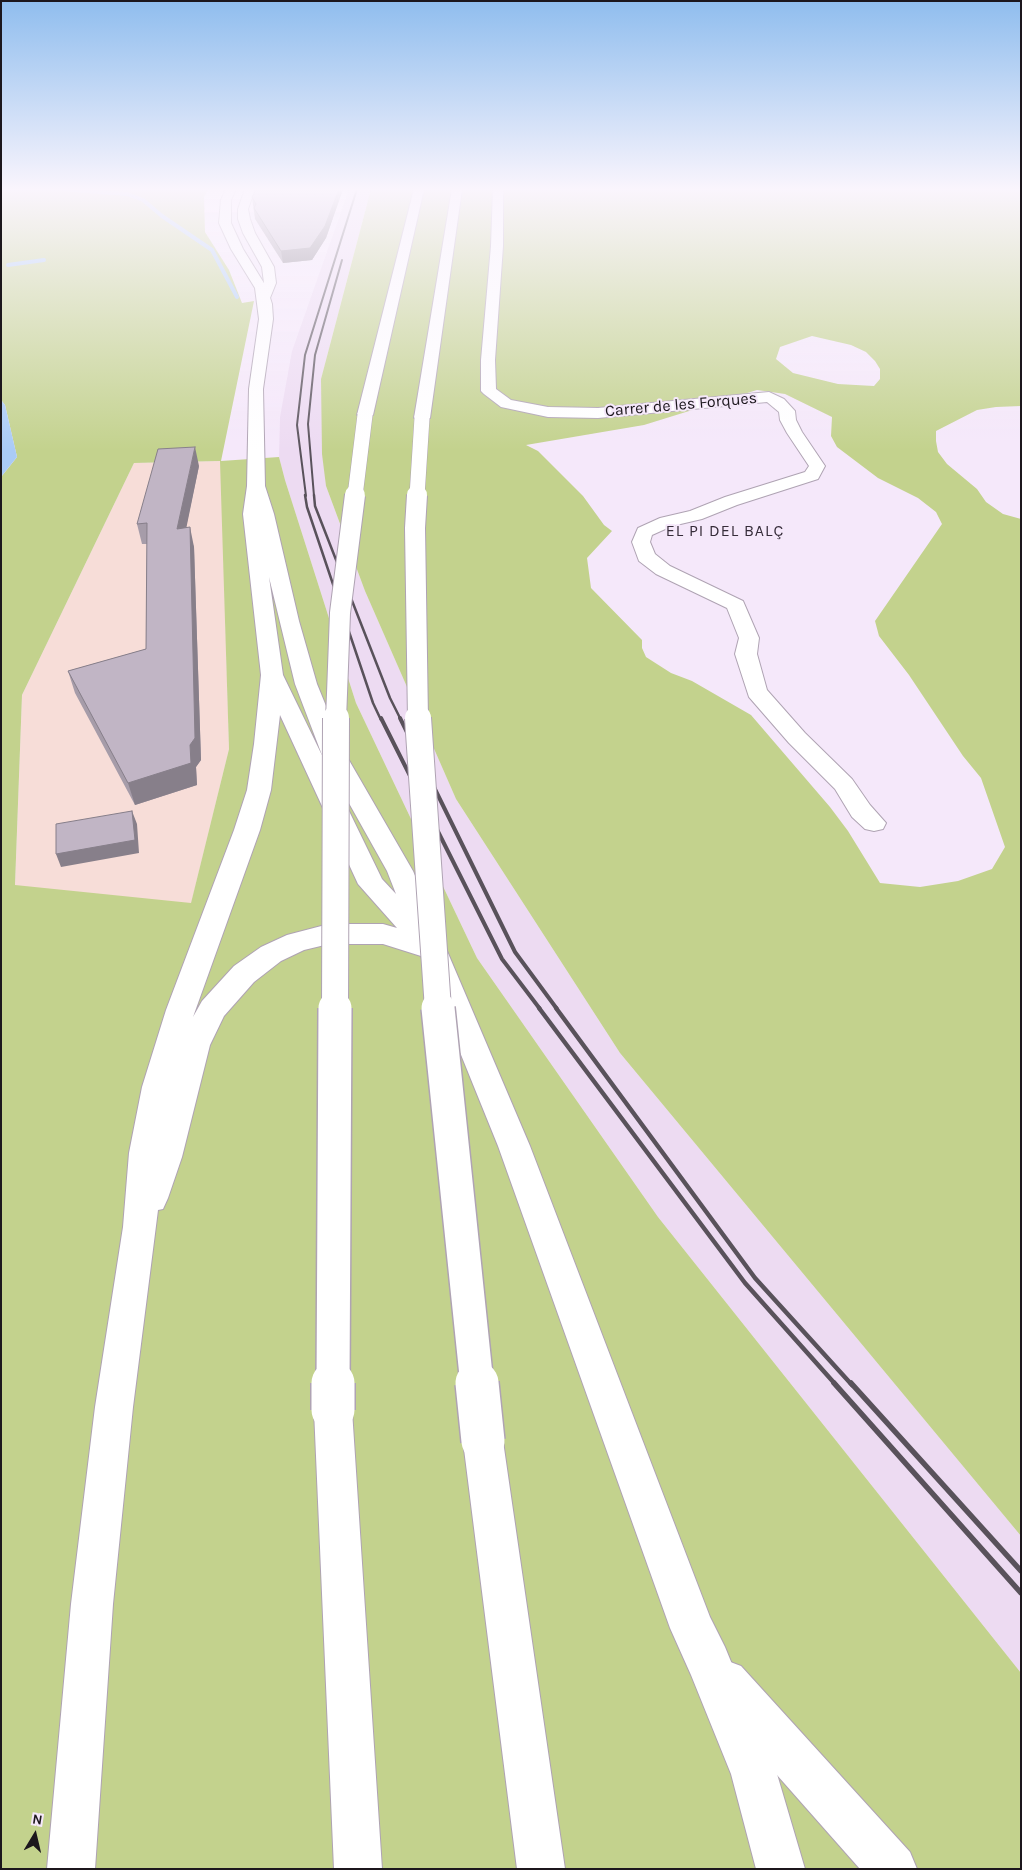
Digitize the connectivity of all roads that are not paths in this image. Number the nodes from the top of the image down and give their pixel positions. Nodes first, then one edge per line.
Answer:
1 (255, 276) edge
2 (270, 276) edge
3 (398, 276) edge
4 (444, 276) edge
5 (495, 276) edge
6 (264, 298) junction
7 (256, 486) junction
8 (272, 676) junction
9 (874, 823) dead end
10 (434, 949) junction
11 (140, 1227) junction
12 (709, 1663) junction
13 (71, 1869) edge
14 (358, 1869) edge
15 (541, 1869) edge
16 (781, 1869) edge
17 (893, 1869) edge

1 - 6 main road
2 - 6 main road
3 - 14 main road, bridge
4 - 15 main road, bridge
5 - 9 main road, Carrer de les Forques
6 - 7 main road
7 - 8 main road
7 - 10 main road
8 - 10 main road
8 - 11 main road
10 - 11 main road
10 - 12 main road
11 - 13 main road
12 - 16 main road
12 - 17 main road

